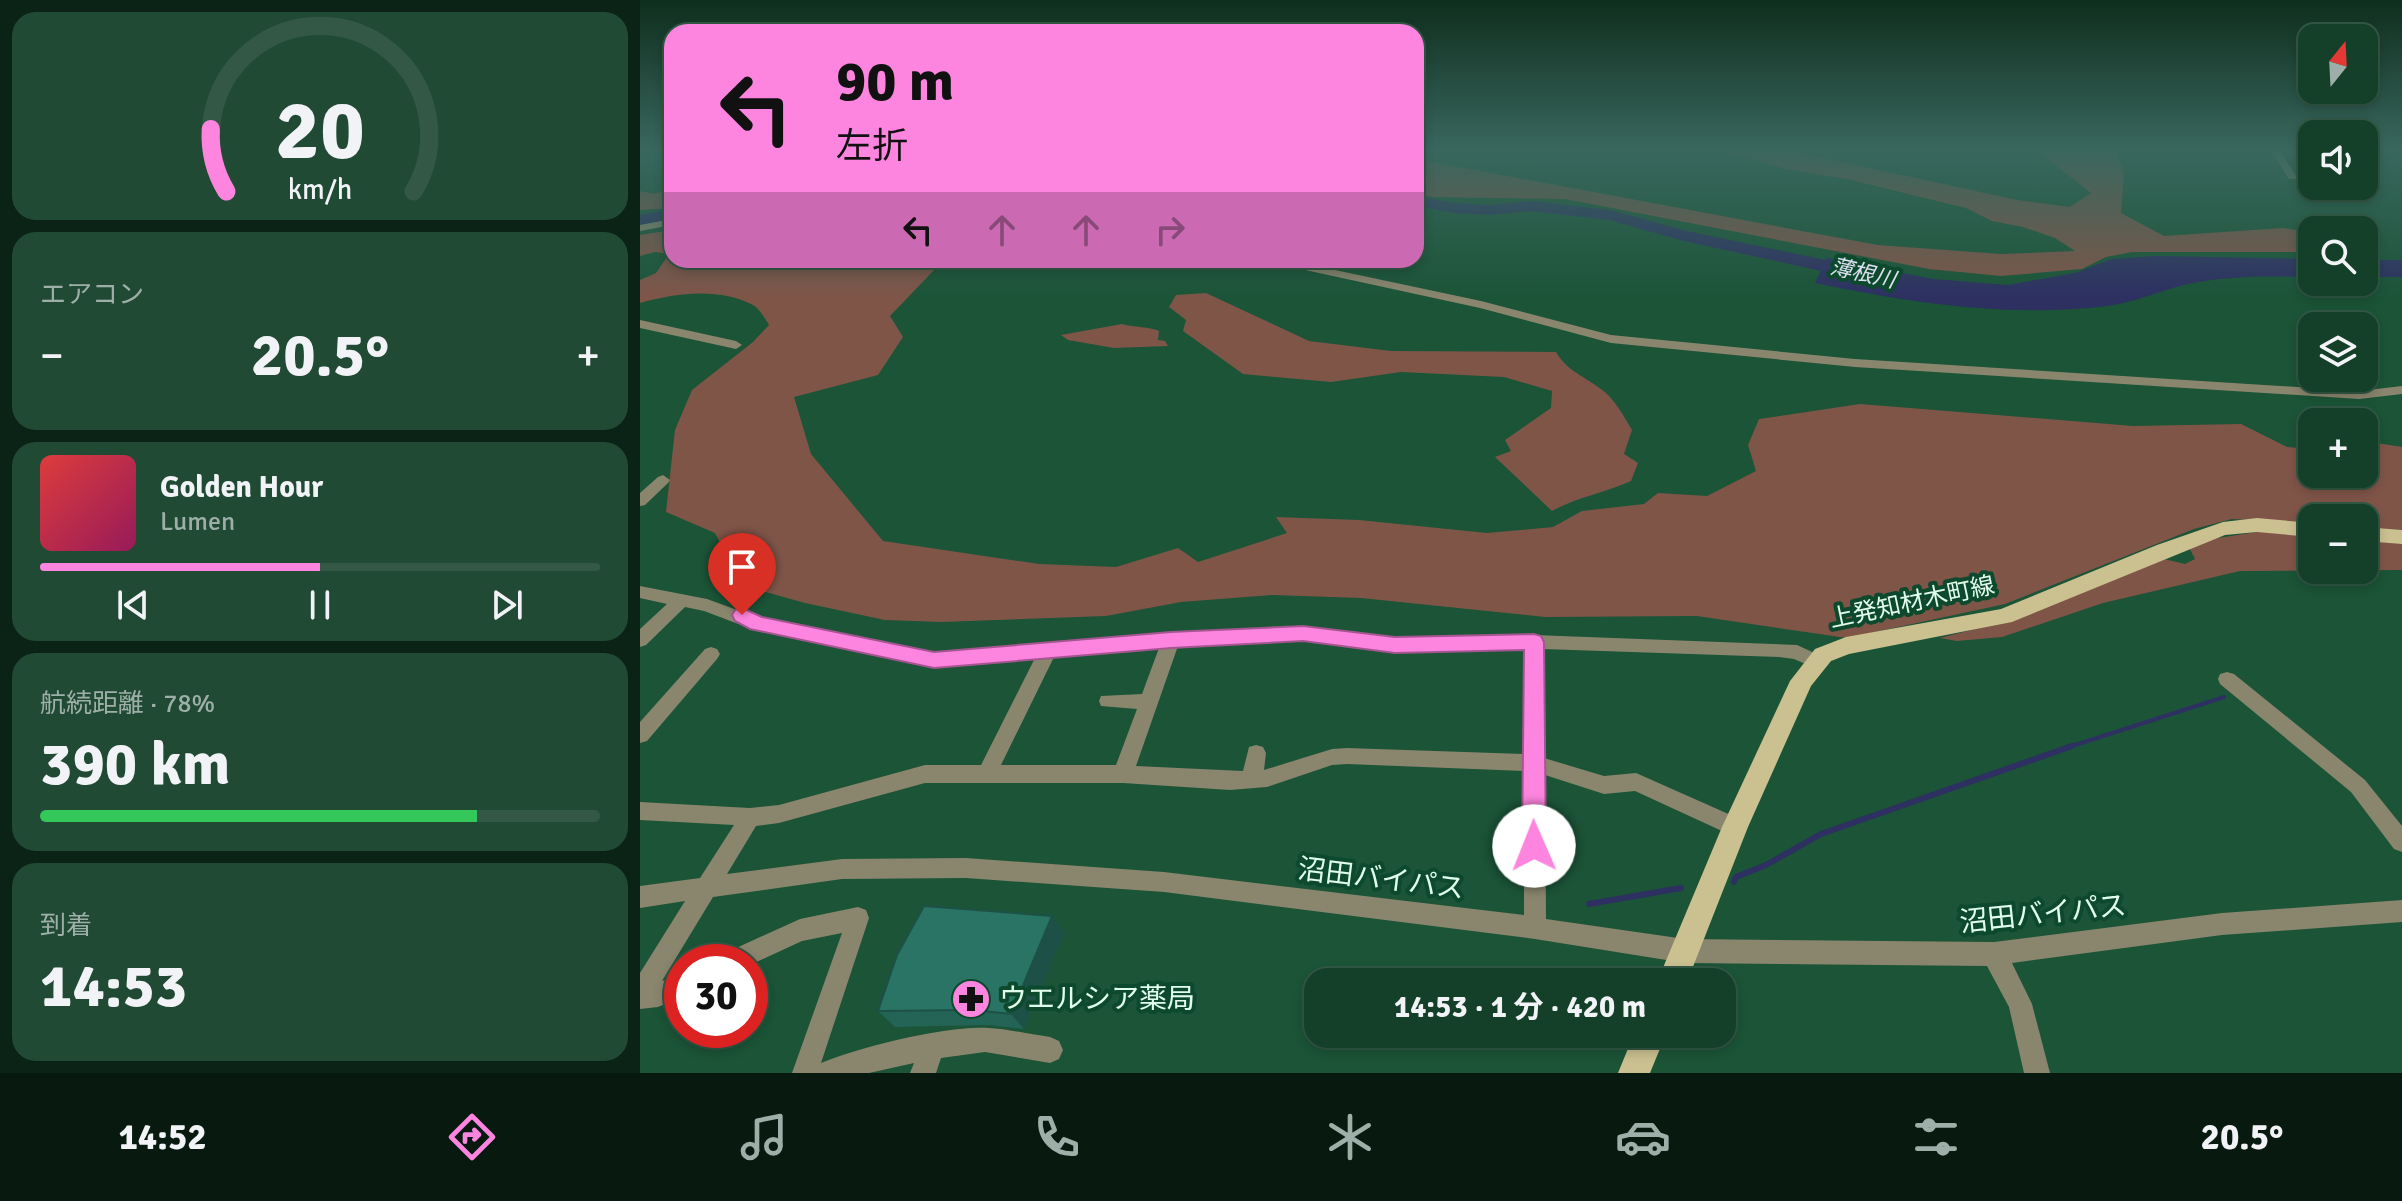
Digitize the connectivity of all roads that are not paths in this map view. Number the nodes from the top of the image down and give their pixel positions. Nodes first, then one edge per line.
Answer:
1 (664, 224) edge
2 (640, 228) edge
3 (1310, 268) edge
4 (640, 324) edge
5 (732, 328) dead end
6 (713, 341) junction
7 (736, 345) dead end
8 (2402, 390) edge
9 (663, 480) dead end
10 (640, 501) edge
11 (2298, 529) edge
12 (2378, 535) edge
13 (2402, 537) edge
14 (640, 592) edge
15 (682, 600) junction
16 (640, 640) edge
17 (1171, 640) junction
18 (1534, 642) junction
19 (1049, 649) junction
20 (711, 654) dead end
21 (1815, 661) junction
22 (2227, 679) dead end
23 (1108, 701) dead end
24 (1150, 702) junction
25 (640, 735) edge
26 (1256, 753) dead end
27 (1533, 763) junction
28 (1123, 774) junction
29 (986, 775) junction
30 (1252, 779) junction
31 (640, 811) edge
32 (750, 817) junction
33 (1735, 827) junction
34 (2402, 842) edge
35 (710, 886) junction
36 (640, 897) edge
37 (2402, 911) edge
38 (1535, 928) junction
39 (768, 945) edge
40 (1685, 951) junction
41 (1994, 954) junction
42 (1678, 968) edge
43 (664, 992) edge
44 (640, 996) edge
45 (932, 1046) junction
46 (1644, 1048) edge
47 (1050, 1050) dead end
48 (805, 1073) edge
49 (827, 1073) edge
50 (923, 1073) edge
51 (1634, 1073) edge
52 (2037, 1073) edge

1 - 2 street
3 - 8 street
4 - 6 street
5 - 6 street
6 - 7 street
9 - 10 street
11 - 21 main road, 上発知材木町線
12 - 13 main road
14 - 15 street
15 - 16 street
15 - 19 street
17 - 18 street
17 - 19 street
17 - 24 street
18 - 21 street
18 - 27 street
19 - 29 street
20 - 25 street
21 - 33 main road, 上発知材木町線
22 - 34 street
23 - 24 street
24 - 28 street
26 - 30 street
27 - 30 street
27 - 33 street
27 - 38 street
28 - 29 street
28 - 30 street
29 - 32 street
31 - 32 street
32 - 35 street
33 - 40 main road, 上発知材木町線
35 - 36 street, 沼田バイパス
35 - 38 street, 沼田バイパス
35 - 44 street
37 - 41 street, 沼田バイパス
38 - 40 street, 沼田バイパス
39 - 48 street
40 - 41 street, 沼田バイパス
40 - 42 main road, 上発知材木町線
41 - 52 street
43 - 44 street
45 - 47 street
45 - 49 street
45 - 50 street
46 - 51 main road

